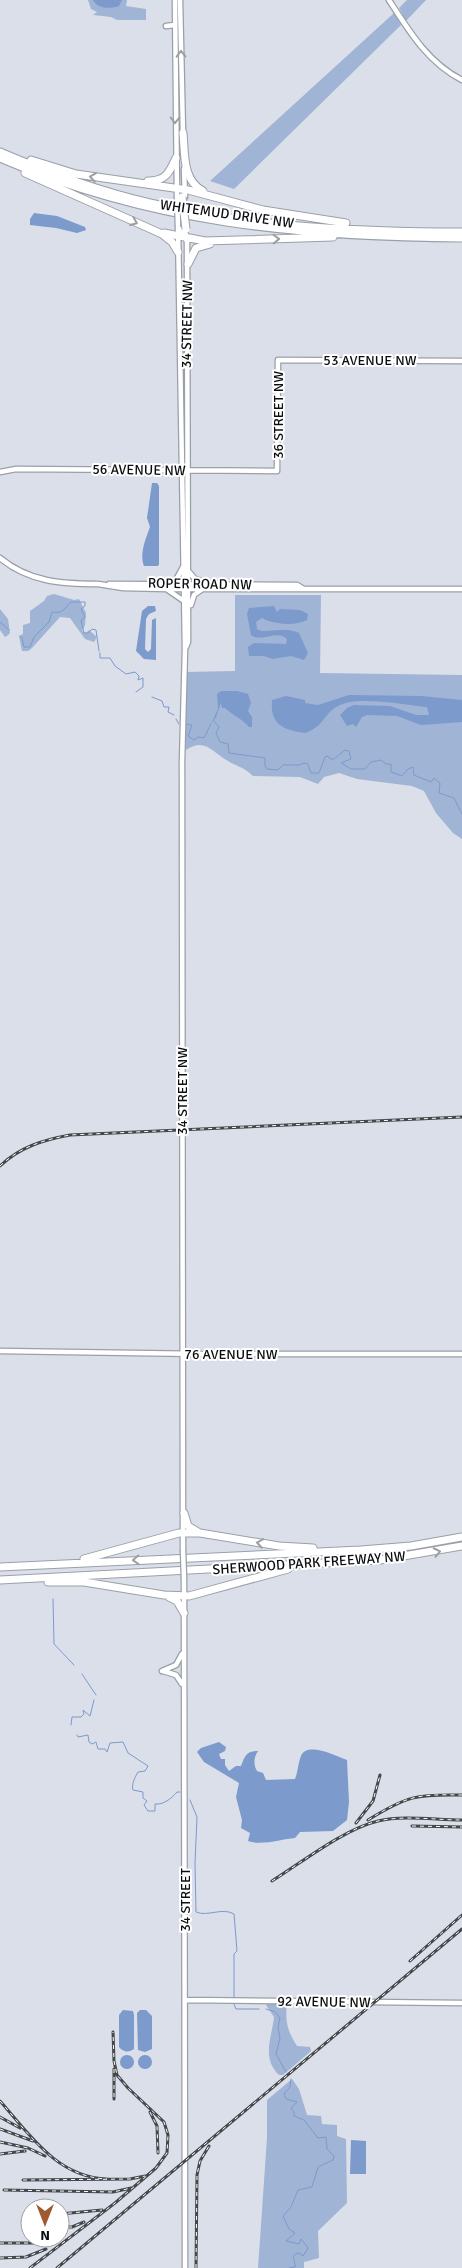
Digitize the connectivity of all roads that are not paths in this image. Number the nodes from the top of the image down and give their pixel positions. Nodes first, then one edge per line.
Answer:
1 (174, 0) edge
2 (180, 0) edge
3 (389, 0) edge
4 (175, 25) junction
5 (181, 32) junction
6 (175, 35) junction
7 (462, 80) edge
8 (183, 133) junction
9 (0, 151) edge
10 (176, 158) junction
11 (0, 159) edge
12 (126, 181) junction
13 (181, 194) junction
14 (236, 202) junction
15 (182, 228) junction
16 (154, 230) junction
17 (397, 230) junction
18 (462, 232) edge
19 (349, 234) junction
20 (178, 237) junction
21 (187, 238) junction
22 (462, 238) edge
23 (227, 241) junction
24 (178, 252) junction
25 (188, 264) junction
26 (278, 360) joint
27 (462, 361) edge
28 (184, 470) junction
29 (277, 471) joint
30 (0, 472) edge
31 (0, 558) edge
32 (184, 566) junction
33 (189, 572) junction
34 (219, 585) junction
35 (167, 587) junction
36 (186, 587) junction
37 (302, 588) junction
38 (203, 589) junction
39 (462, 589) edge
40 (184, 601) junction
41 (188, 619) junction
42 (185, 648) junction
43 (0, 1351) edge
44 (183, 1354) junction
45 (462, 1354) edge
46 (184, 1513) junction
47 (183, 1533) junction
48 (200, 1533) junction
49 (462, 1537) edge
50 (462, 1546) edge
51 (361, 1550) junction
52 (184, 1554) junction
53 (54, 1564) junction
54 (315, 1564) junction
55 (0, 1567) edge
56 (0, 1580) edge
57 (164, 1595) junction
58 (184, 1596) junction
59 (184, 1613) junction
60 (183, 1649) junction
61 (184, 1688) junction
62 (185, 2000) junction
63 (462, 2003) edge
64 (186, 2268) edge

1 - 4 main road
2 - 5 main road
3 - 7 main road
4 - 5 main road
4 - 6 main road
4 - 6 main road
8 -> 5 main road
6 -> 10 main road
8 - 13 main road
8 - 14 highway
12 -> 9 highway
9 - 17 highway, WHITEMUD DRIVE NW
10 - 12 highway
10 - 13 main road
11 -> 16 highway
11 - 19 highway, WHITEMUD DRIVE NW
12 - 13 highway
13 - 14 highway
13 - 15 highway, bridge
14 - 17 highway
15 - 20 main road, 34 STREET NW
15 - 21 highway
16 - 20 highway
16 - 24 highway
17 - 18 highway, WHITEMUD DRIVE NW
19 - 22 highway, WHITEMUD DRIVE NW
23 -> 19 highway
20 - 21 highway
20 - 24 main road, 34 STREET NW
21 - 23 highway
21 - 25 main road, 34 STREET NW
23 - 25 highway
24 - 28 main road, 34 STREET NW
25 - 28 main road, 34 STREET NW
26 - 27 main road, 53 AVENUE NW
26 - 29 main road, 36 STREET NW
28 - 29 main road, 56 AVENUE NW
28 - 30 main road, 56 AVENUE NW
28 - 32 main road, 34 STREET NW
28 - 33 main road, 34 STREET NW
31 - 35 main road, ROPER ROAD NW
32 - 35 main road
32 - 36 main road, 34 STREET NW
33 - 34 main road
33 - 36 main road, 34 STREET NW
34 - 36 main road, ROPER ROAD NW
34 - 37 main road, ROPER ROAD NW
35 - 36 main road, ROPER ROAD NW
35 - 40 main road
36 - 38 main road, ROPER ROAD NW
36 - 40 main road, 34 STREET NW
36 - 41 main road, 34 STREET NW
37 - 38 main road, ROPER ROAD NW
37 - 39 main road, ROPER ROAD NW
38 - 41 main road
40 - 42 main road, 34 STREET NW
41 - 42 main road, 34 STREET NW
42 - 44 main road, 34 STREET NW
43 - 44 main road, 76 AVENUE NW
44 - 45 main road, 76 AVENUE NW
44 - 46 main road, 34 STREET NW
46 - 47 main road, 34 STREET NW
46 - 48 highway
47 - 48 highway
47 - 52 main road, 34 STREET
47 - 53 highway
51 -> 48 highway
49 - 51 highway, SHERWOOD PARK FREEWAY NW
54 -> 50 highway, SHERWOOD PARK FREEWAY NW
51 - 52 highway, SHERWOOD PARK FREEWAY NW
52 -> 53 highway, SHERWOOD PARK FREEWAY NW
52 - 58 main road, 34 STREET, bridge
53 - 55 highway
54 - 56 highway, SHERWOOD PARK FREEWAY NW
54 - 58 highway
56 - 57 highway
57 - 58 highway
57 - 59 highway
58 - 59 main road, 34 STREET
59 - 60 main road, 34 STREET
60 - 61 main road, 34 STREET
60 - 61 main road
61 - 62 main road, 34 STREET
62 - 63 main road, 92 AVENUE NW
62 - 64 main road, 34 STREET

